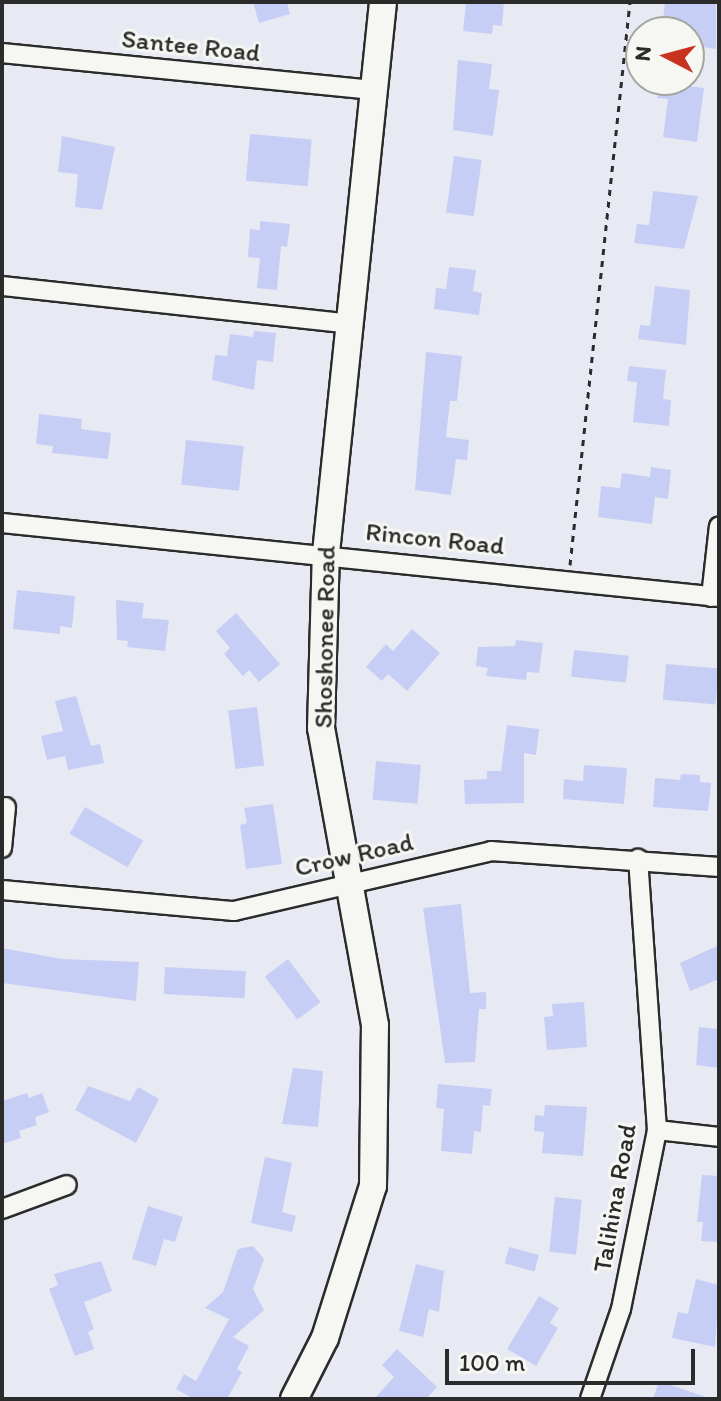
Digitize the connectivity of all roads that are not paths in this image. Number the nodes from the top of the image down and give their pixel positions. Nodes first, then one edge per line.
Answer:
1 (383, 2) edge
2 (2, 53) edge
3 (374, 90) junction
4 (2, 286) edge
5 (350, 324) junction
6 (2, 523) edge
7 (719, 526) edge
8 (326, 553) junction
9 (715, 597) edge
10 (6, 807) dead end
11 (2, 848) edge
12 (638, 859) junction
13 (719, 867) edge
14 (347, 883) junction
15 (2, 890) edge
16 (657, 1130) junction
17 (719, 1137) edge
18 (67, 1185) dead end
19 (2, 1209) edge
20 (294, 1399) edge
21 (590, 1399) edge

1 - 3 street, Shoshonee Road
2 - 3 street, Santee Road
3 - 5 street, Shoshonee Road
4 - 5 street
5 - 8 street, Shoshonee Road
6 - 8 street, Rincon Road
7 - 9 street
8 - 9 street, Rincon Road
8 - 14 street, Shoshonee Road
10 - 11 street
12 - 13 street, Crow Road
12 - 14 street, Crow Road
12 - 16 street, Talihina Road
14 - 15 street, Crow Road
14 - 20 street, Shoshonee Road
16 - 17 street
16 - 21 street, Talihina Road
18 - 19 street

